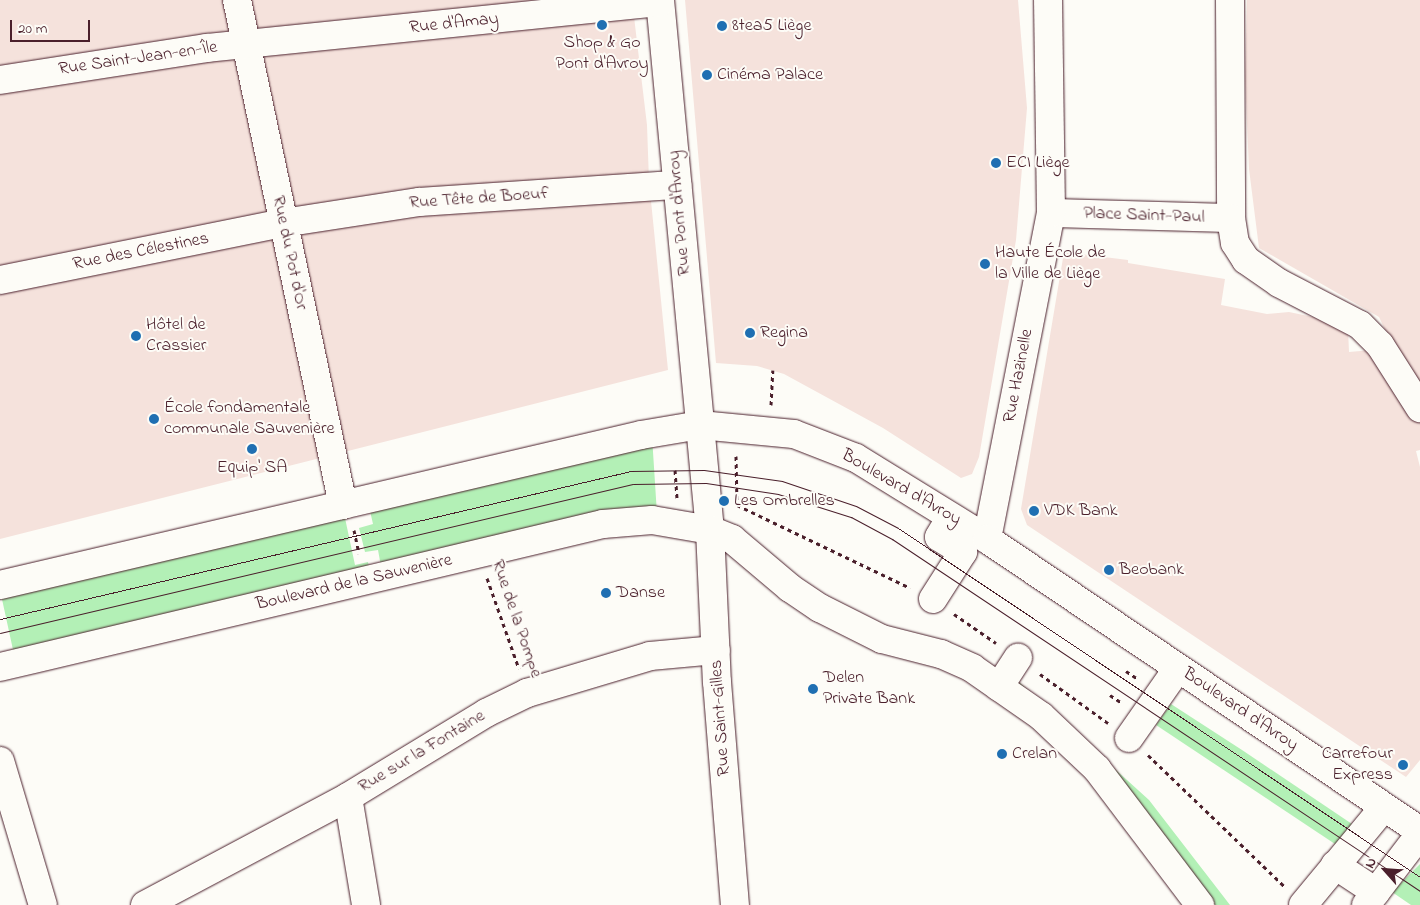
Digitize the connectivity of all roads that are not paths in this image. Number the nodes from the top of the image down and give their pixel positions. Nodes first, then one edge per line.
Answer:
1 (237, 0) edge
2 (1048, 0) edge
3 (1230, 0) edge
4 (660, 1) edge
5 (247, 46) junction
6 (0, 80) edge
7 (677, 185) junction
8 (1051, 213) junction
9 (1231, 218) junction
10 (282, 223) junction
11 (0, 280) edge
12 (1420, 408) edge
13 (700, 425) junction
14 (352, 503) junction
15 (951, 517) junction
16 (721, 535) junction
17 (987, 539) junction
18 (0, 585) edge
19 (933, 599) dead end
20 (716, 650) junction
21 (1018, 658) dead end
22 (0, 667) edge
23 (1178, 668) junction
24 (1000, 687) junction
25 (1129, 738) dead end
26 (0, 761) edge
27 (348, 796) junction
28 (1384, 807) junction
29 (1420, 833) edge
30 (1335, 865) junction
31 (1371, 898) edge
32 (42, 905) edge
33 (145, 905) edge
34 (366, 905) edge
35 (735, 905) edge
36 (1200, 905) edge
37 (1303, 905) edge

1 - 5 street, Rue du Pot d'Or
2 - 8 street
3 - 9 street, Place Saint-Paul
4 - 5 street, Rue d'Amay
4 - 7 street, Rue Pont d'Avroy
5 - 6 street, Rue Saint-Jean-en-Île
5 - 10 street, Rue du Pot d'Or
7 - 10 street, Rue Tête de Boeuf
7 - 13 street, Rue Pont d'Avroy
8 - 9 street, Place Saint-Paul
8 - 17 street, Rue Hazinelle
9 - 12 street
10 - 11 street, Rue des Célestines
10 - 14 street, Rue du Pot d'Or
13 - 14 street
13 - 15 street, Boulevard d'Avroy
13 - 16 street
14 - 18 street
15 - 17 street, Boulevard d'Avroy
15 - 19 street
16 - 20 street, Rue Saint-Gilles
16 - 22 street, Boulevard de la Sauvenière
16 - 24 street
17 - 23 street, Boulevard d'Avroy
20 - 27 street, Rue sur la Fontaine
20 - 35 street, Rue Saint-Gilles
21 - 24 street
23 - 25 street
23 - 28 street, Boulevard d'Avroy
24 - 36 street
26 - 32 street
27 - 33 street, Rue sur la Fontaine
27 - 34 street
28 - 29 street, Boulevard d'Avroy
28 - 30 street
29 - 31 street, Boulevard d'Avroy
30 - 31 street
30 - 37 street

